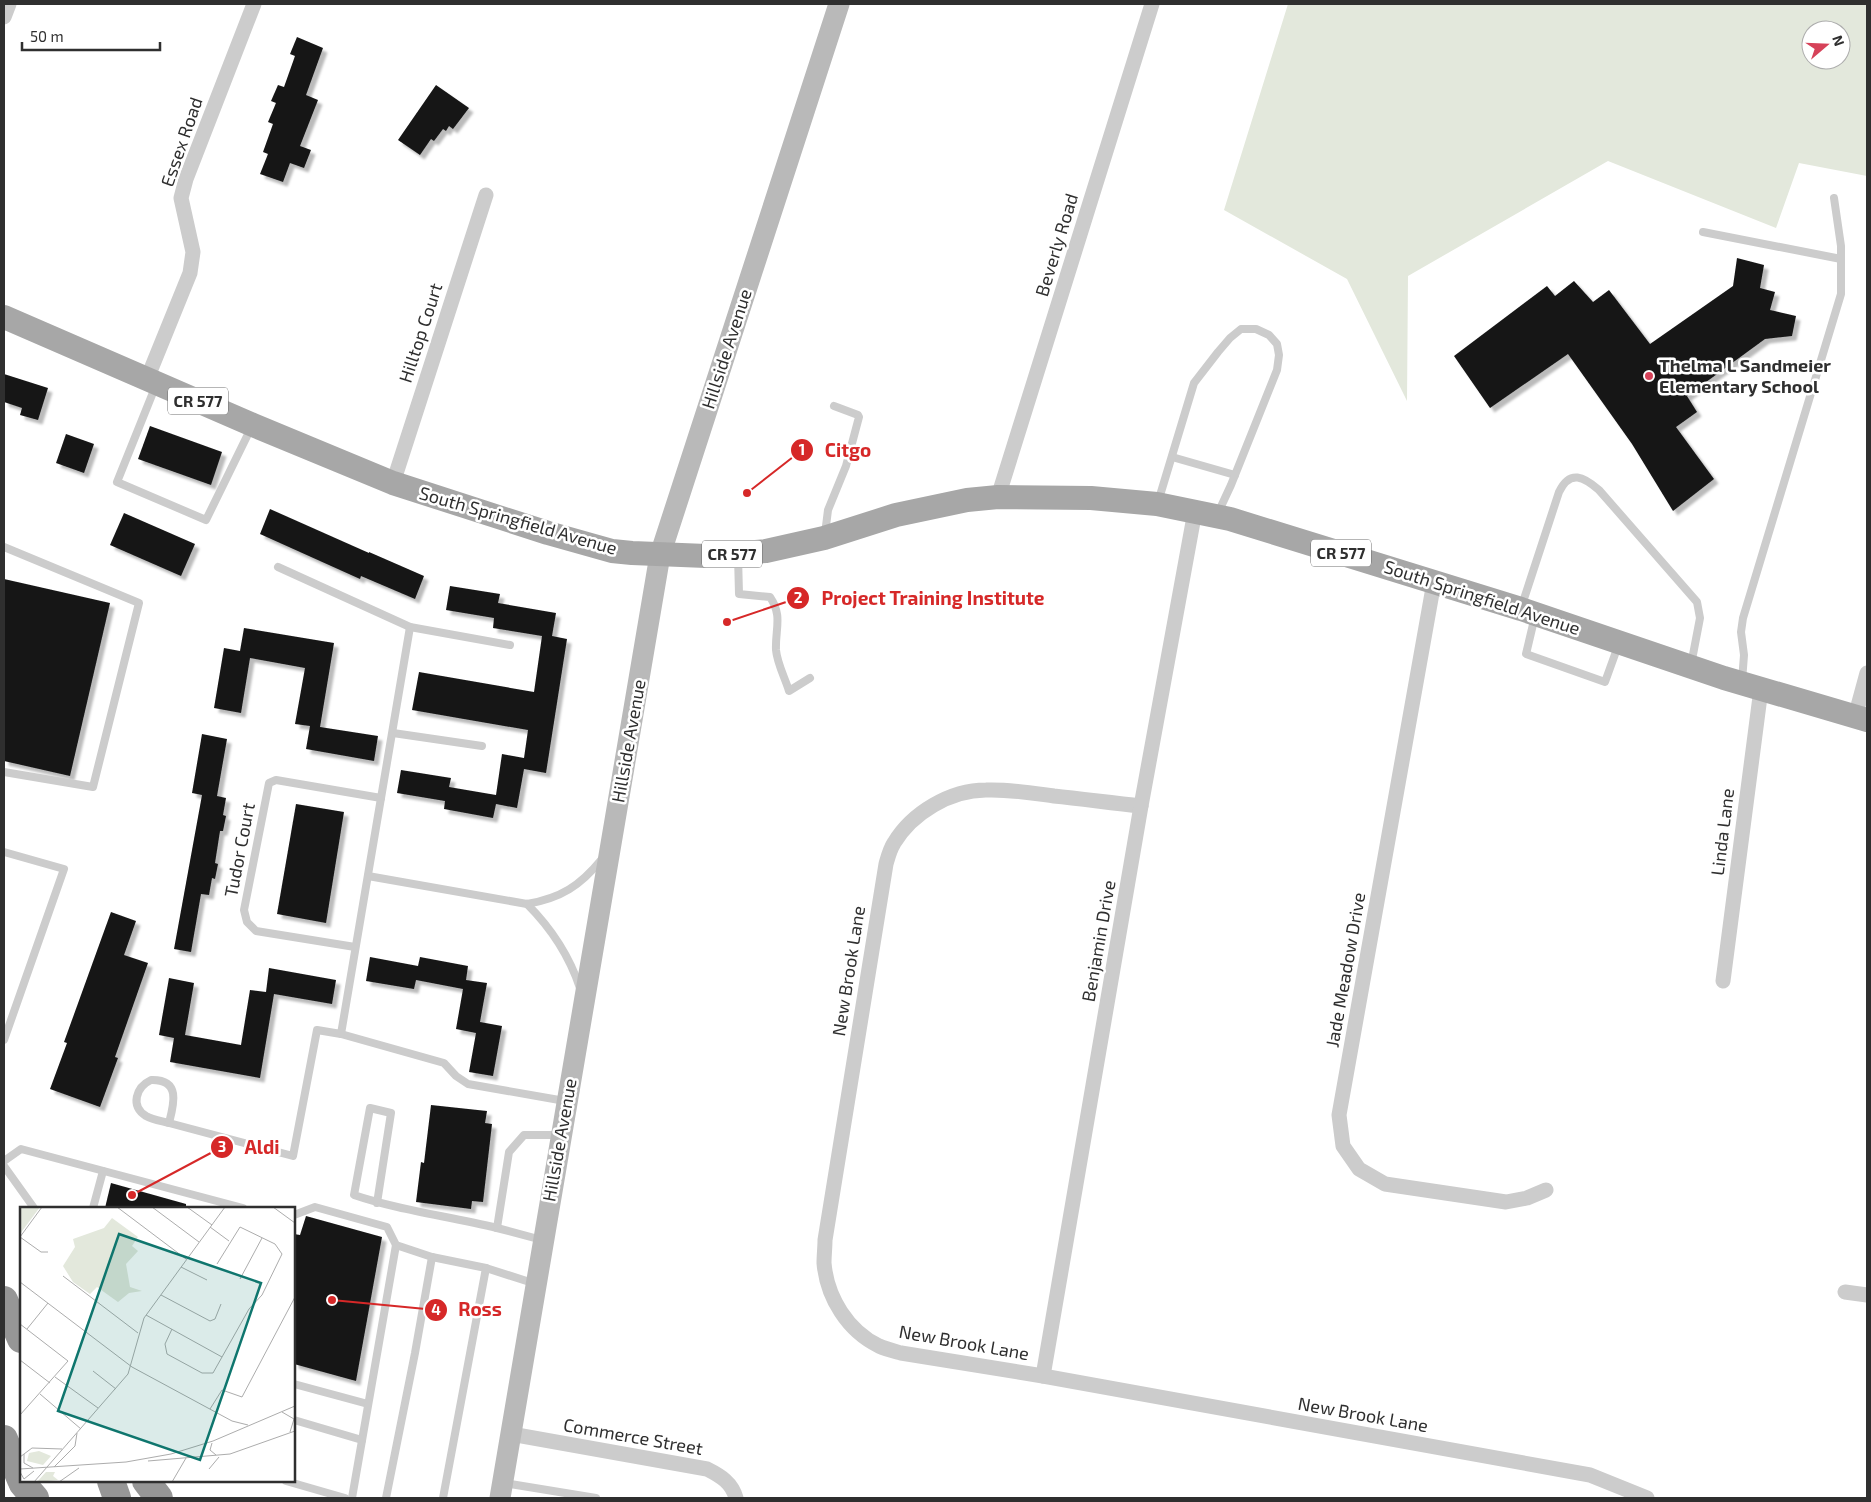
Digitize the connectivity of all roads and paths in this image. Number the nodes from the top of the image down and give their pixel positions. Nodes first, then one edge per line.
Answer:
1 (9, 4) edge
2 (254, 4) edge
3 (839, 4) edge
4 (1152, 4) edge
5 (4, 17) edge
6 (486, 195) dead end
7 (1834, 198) dead end
8 (1703, 232) dead end
9 (1841, 259) junction
10 (4, 317) edge
11 (152, 381) junction
12 (834, 406) dead end
13 (252, 425) junction
14 (1172, 457) junction
15 (1235, 474) junction
16 (393, 484) junction
17 (998, 497) junction
18 (1157, 504) junction
19 (1206, 514) junction
20 (824, 538) junction
21 (4, 547) edge
22 (660, 554) junction
23 (738, 554) junction
24 (278, 567) dead end
25 (1434, 582) junction
26 (1528, 612) junction
27 (410, 627) junction
28 (1619, 642) junction
29 (510, 645) dead end
30 (1690, 667) junction
31 (1867, 673) edge
32 (810, 678) dead end
33 (1751, 686) junction
34 (1861, 718) edge
35 (393, 732) junction
36 (482, 746) dead end
37 (4, 772) edge
38 (381, 798) junction
39 (1141, 806) junction
40 (611, 848) junction
41 (4, 852) edge
42 (368, 876) junction
43 (527, 904) junction
44 (355, 947) junction
45 (1723, 981) dead end
46 (584, 1003) junction
47 (341, 1034) junction
48 (4, 1040) edge
49 (567, 1102) junction
50 (170, 1123) junction
51 (561, 1135) junction
52 (4, 1161) edge
53 (4, 1166) edge
54 (103, 1171) junction
55 (1546, 1190) dead end
56 (378, 1202) junction
57 (33, 1207) edge
58 (93, 1207) edge
59 (239, 1207) edge
60 (295, 1215) edge
61 (496, 1228) junction
62 (543, 1241) junction
63 (396, 1245) junction
64 (432, 1257) junction
65 (486, 1268) junction
66 (536, 1284) junction
67 (4, 1286) edge
68 (1845, 1292) dead end
69 (1867, 1296) edge
70 (4, 1300) edge
71 (20, 1310) edge
72 (20, 1337) edge
73 (1043, 1376) junction
74 (295, 1384) edge
75 (368, 1404) junction
76 (295, 1420) edge
77 (511, 1434) junction
78 (4, 1439) edge
79 (362, 1440) junction
80 (20, 1475) edge
81 (112, 1482) edge
82 (147, 1482) edge
83 (289, 1482) edge
84 (501, 1490) edge
85 (117, 1498) edge
86 (159, 1498) edge
87 (344, 1498) edge
88 (352, 1498) edge
89 (386, 1498) edge
90 (443, 1498) edge
91 (596, 1498) edge
92 (736, 1498) edge
93 (1647, 1498) edge

1 - 5 street
2 - 11 street, Essex Road
3 - 22 street, Hillside Avenue
4 - 17 street, Beverly Road
6 - 16 street, Hilltop Court
7 - 9 lane
8 - 9 lane
9 - 33 lane
10 - 11 main road, South Springfield Avenue / CR 577
11 - 13 main road, South Springfield Avenue / CR 577
11 - 13 lane
12 - 20 lane
13 - 16 main road, South Springfield Avenue / CR 577
14 - 15 lane
14 - 15 lane
14 - 18 lane
15 - 19 lane
16 - 22 main road, South Springfield Avenue / CR 577
17 - 18 main road, South Springfield Avenue / CR 577
17 - 20 main road, South Springfield Avenue / CR 577
18 - 19 main road, South Springfield Avenue / CR 577
19 - 25 main road, South Springfield Avenue / CR 577
19 - 39 street, Benjamin Drive
20 - 23 main road, South Springfield Avenue / CR 577
21 - 37 lane
22 - 23 main road, South Springfield Avenue / CR 577
22 - 40 street, Hillside Avenue
23 - 32 lane
24 - 27 lane
25 - 26 main road, South Springfield Avenue / CR 577
25 - 55 street, Jade Meadow Drive
26 - 28 main road, South Springfield Avenue / CR 577
26 - 28 lane
26 - 30 lane
27 - 29 lane
27 - 35 lane
28 - 30 main road, South Springfield Avenue / CR 577
30 - 33 main road, South Springfield Avenue / CR 577
31 - 34 street
33 - 34 main road, South Springfield Avenue / CR 577
33 - 45 street, Linda Lane
35 - 36 lane
35 - 38 lane
38 - 42 lane
38 - 44 lane, Tudor Court
39 - 73 street, Benjamin Drive
39 - 73 street, New Brook Lane
40 - 43 lane
40 - 46 street, Hillside Avenue
41 - 48 lane
42 - 43 lane
42 - 44 lane
43 - 46 lane
44 - 47 lane
46 - 49 street, Hillside Avenue
47 - 49 lane
47 - 50 lane
49 - 51 street, Hillside Avenue
50 - 50 lane
51 - 61 lane
51 - 62 street, Hillside Avenue
52 - 54 lane
53 - 57 lane
54 - 58 lane
54 - 59 lane
56 - 56 lane
56 - 61 lane
60 - 63 lane
61 - 62 lane
62 - 66 street, Hillside Avenue
63 - 64 lane
63 - 75 lane
64 - 65 lane
64 - 89 lane
65 - 66 lane
65 - 90 lane
66 - 77 street, Hillside Avenue
67 - 71 highway
68 - 69 street
70 - 72 highway
73 - 93 street, New Brook Lane
74 - 75 lane
75 - 79 lane
76 - 79 lane
77 - 84 street, Hillside Avenue
77 - 92 street, Commerce Street
78 - 80 highway
79 - 88 lane
81 - 85 highway
82 - 86 highway
83 - 87 lane
84 - 91 lane

